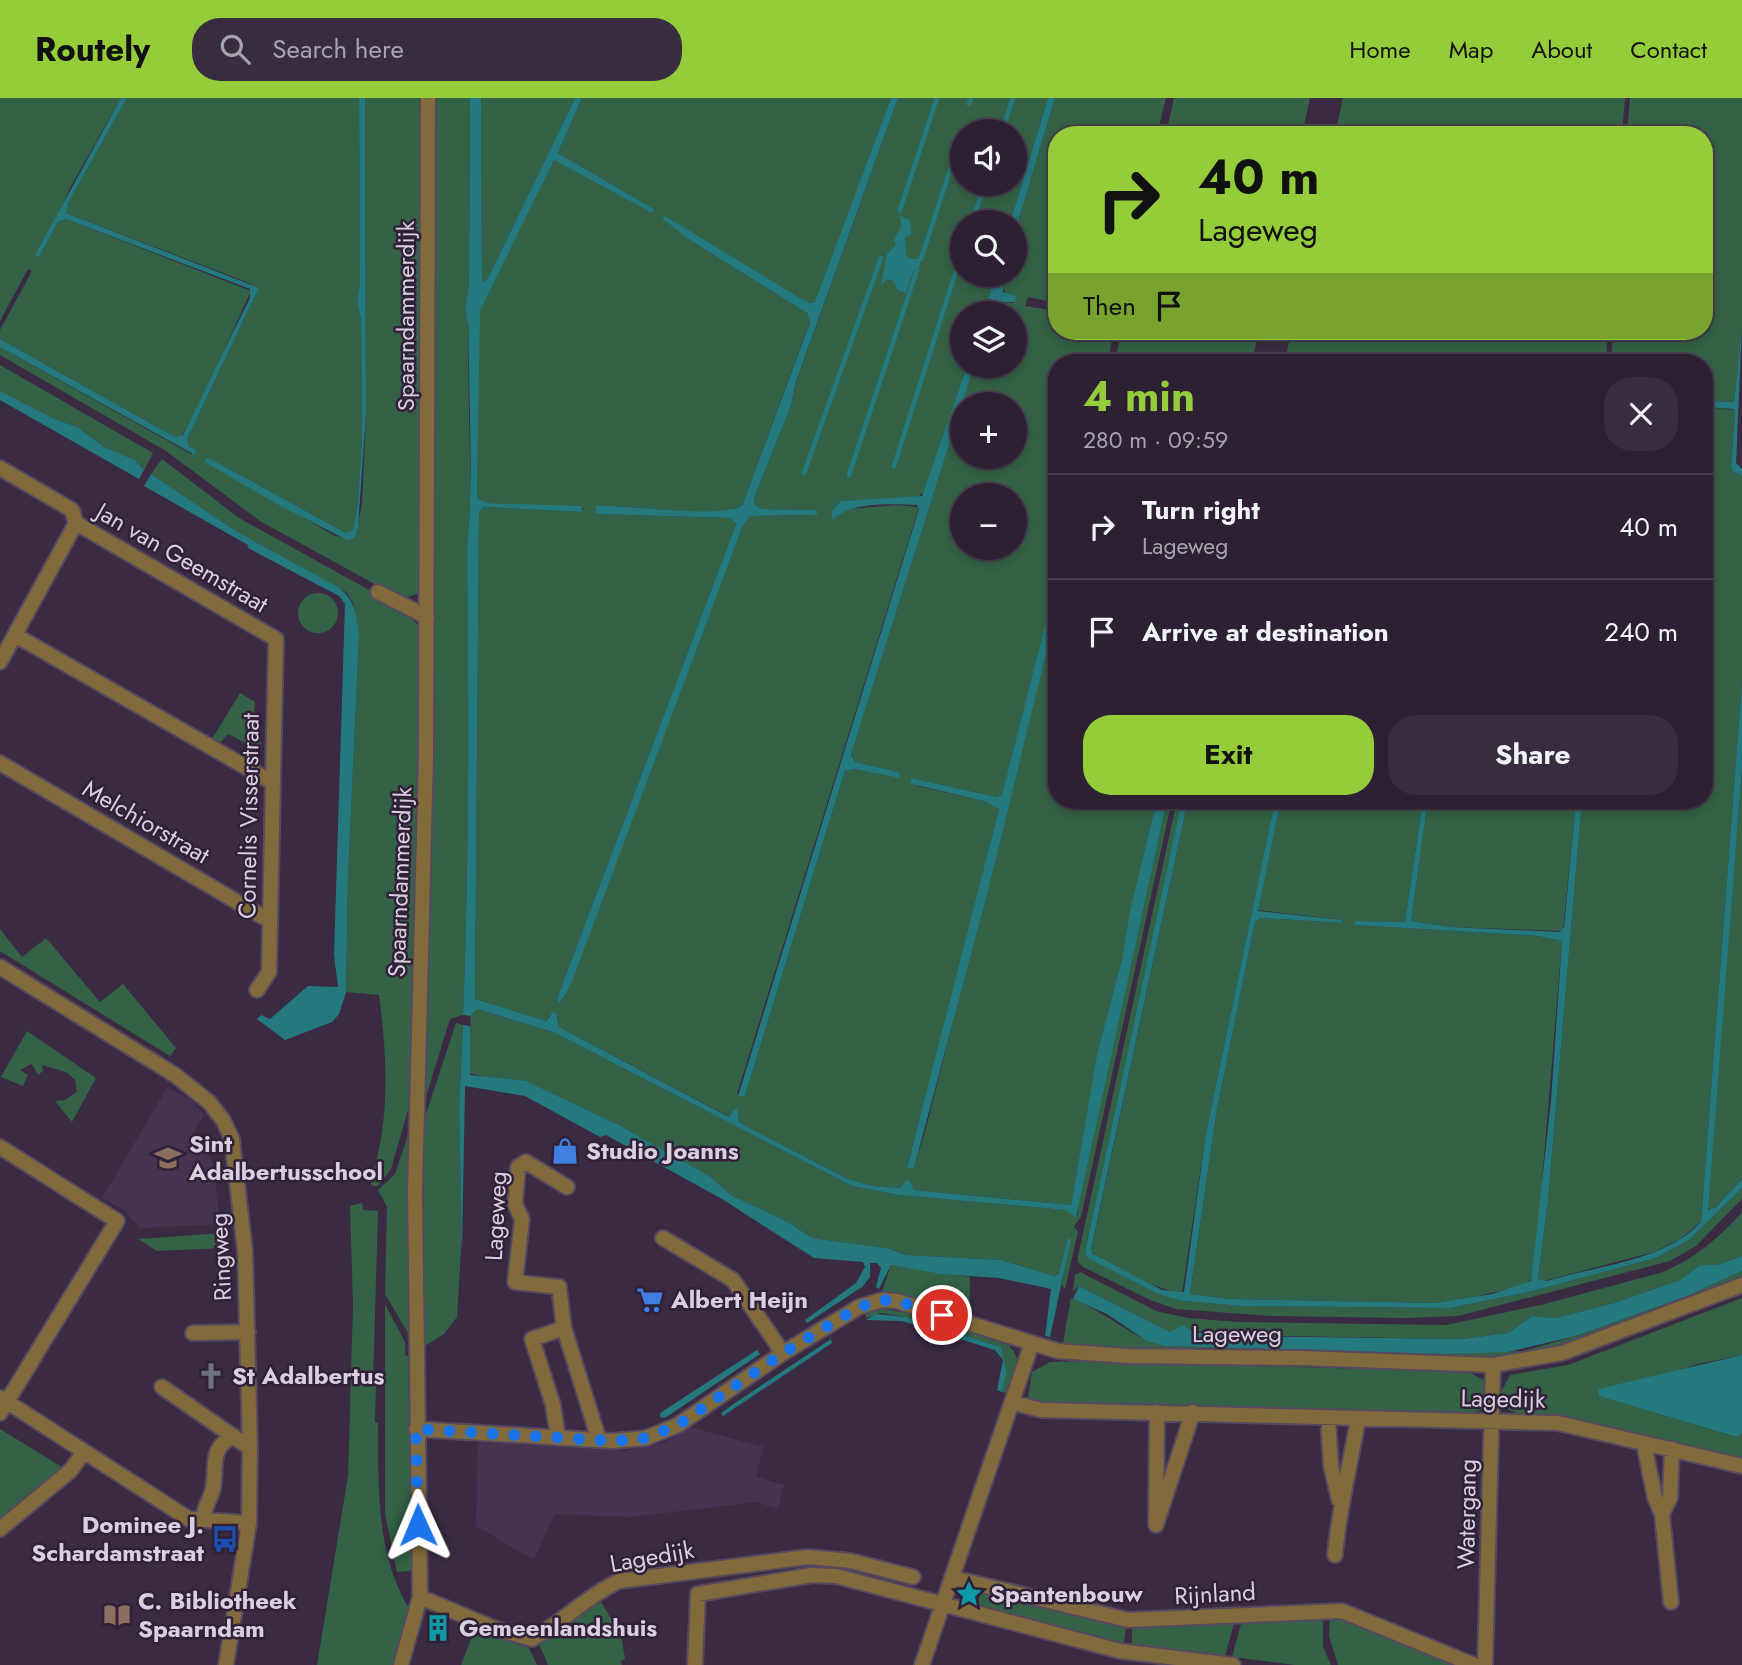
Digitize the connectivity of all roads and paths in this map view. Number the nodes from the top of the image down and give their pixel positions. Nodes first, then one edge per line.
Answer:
1 (428, 98) edge
2 (0, 468) edge
3 (76, 523) junction
4 (378, 592) dead end
5 (427, 617) junction
6 (15, 635) junction
7 (276, 639) joint
8 (0, 662) edge
9 (0, 763) edge
10 (272, 782) junction
11 (270, 921) junction
12 (0, 967) edge
13 (257, 990) dead end
14 (0, 1147) edge
15 (567, 1187) dead end
16 (663, 1238) dead end
17 (1742, 1285) edge
18 (1742, 1294) edge
19 (1702, 1302) junction
20 (564, 1328) junction
21 (248, 1332) junction
22 (193, 1334) dead end
23 (1032, 1343) junction
24 (783, 1353) junction
25 (1493, 1365) junction
26 (162, 1387) dead end
27 (1014, 1403) junction
28 (2, 1404) edge
29 (1157, 1412) junction
30 (1193, 1412) junction
31 (1328, 1418) junction
32 (1358, 1419) junction
33 (1492, 1422) junction
34 (416, 1429) junction
35 (233, 1436) junction
36 (558, 1438) junction
37 (599, 1440) junction
38 (1644, 1444) junction
39 (250, 1448) junction
40 (1672, 1449) junction
41 (83, 1452) junction
42 (1742, 1466) edge
43 (1340, 1501) junction
44 (1662, 1514) junction
45 (203, 1520) junction
46 (249, 1523) junction
47 (0, 1529) edge
48 (1335, 1555) dead end
49 (913, 1577) dead end
50 (953, 1578) junction
51 (420, 1597) junction
52 (1671, 1602) dead end
53 (944, 1604) junction
54 (1118, 1658) edge
55 (226, 1665) edge
56 (401, 1665) edge
57 (695, 1665) edge
58 (922, 1665) edge
59 (1233, 1665) edge
60 (1474, 1665) edge
61 (1485, 1665) edge

1 - 5 street, Spaarndammerdijk
2 - 3 street, Jan van Geemstraat
3 - 6 street
3 - 7 street, Jan van Geemstraat
4 - 5 street
5 - 34 street, Spaarndammerdijk
6 - 8 street
6 - 10 street
7 - 10 street, Cornelis Visserstraat
9 - 11 street, Melchiorstraat
10 - 11 street, Cornelis Visserstraat
11 - 13 street, Cornelis Visserstraat
12 - 21 street, Ringweg
14 - 28 street
15 - 20 street, Lageweg
16 - 24 street
17 - 19 street, Lageweg
18 - 19 street, Lageweg
19 - 25 street, Lageweg
20 - 36 street
20 - 37 street, Lageweg
21 - 22 street
21 - 39 street, Ringweg
23 - 24 street, Lageweg
23 - 25 street, Lageweg
23 - 27 street
24 - 37 street, Lageweg
25 - 33 street, Watergang
26 - 35 street
27 - 29 street, Lagedijk
27 - 50 street
28 - 41 street
29 - 30 street, Lagedijk
29 - 30 street
30 - 31 street, Lagedijk
31 - 32 street, Lagedijk
31 - 43 street
32 - 33 street, Lagedijk
32 - 43 street
33 - 38 street, Lagedijk
33 - 61 street, Watergang
34 - 36 street, Lageweg
34 - 51 street, Spaarndammerdijk
35 - 39 street
35 - 45 street
36 - 37 street, Lageweg
38 - 40 street, Lagedijk
38 - 44 street
39 - 46 street, Ringweg
40 - 42 street, Lagedijk
40 - 44 street
41 - 45 street
41 - 47 street
43 - 48 street
44 - 52 street
45 - 46 street
46 - 55 street, Ringweg
49 - 51 street, Lagedijk
50 - 53 street
50 - 60 street, Rijnland
51 - 56 street, Spaarndammerdijk
53 - 54 street
53 - 57 street, Lagedijk
53 - 58 street
54 - 59 street

